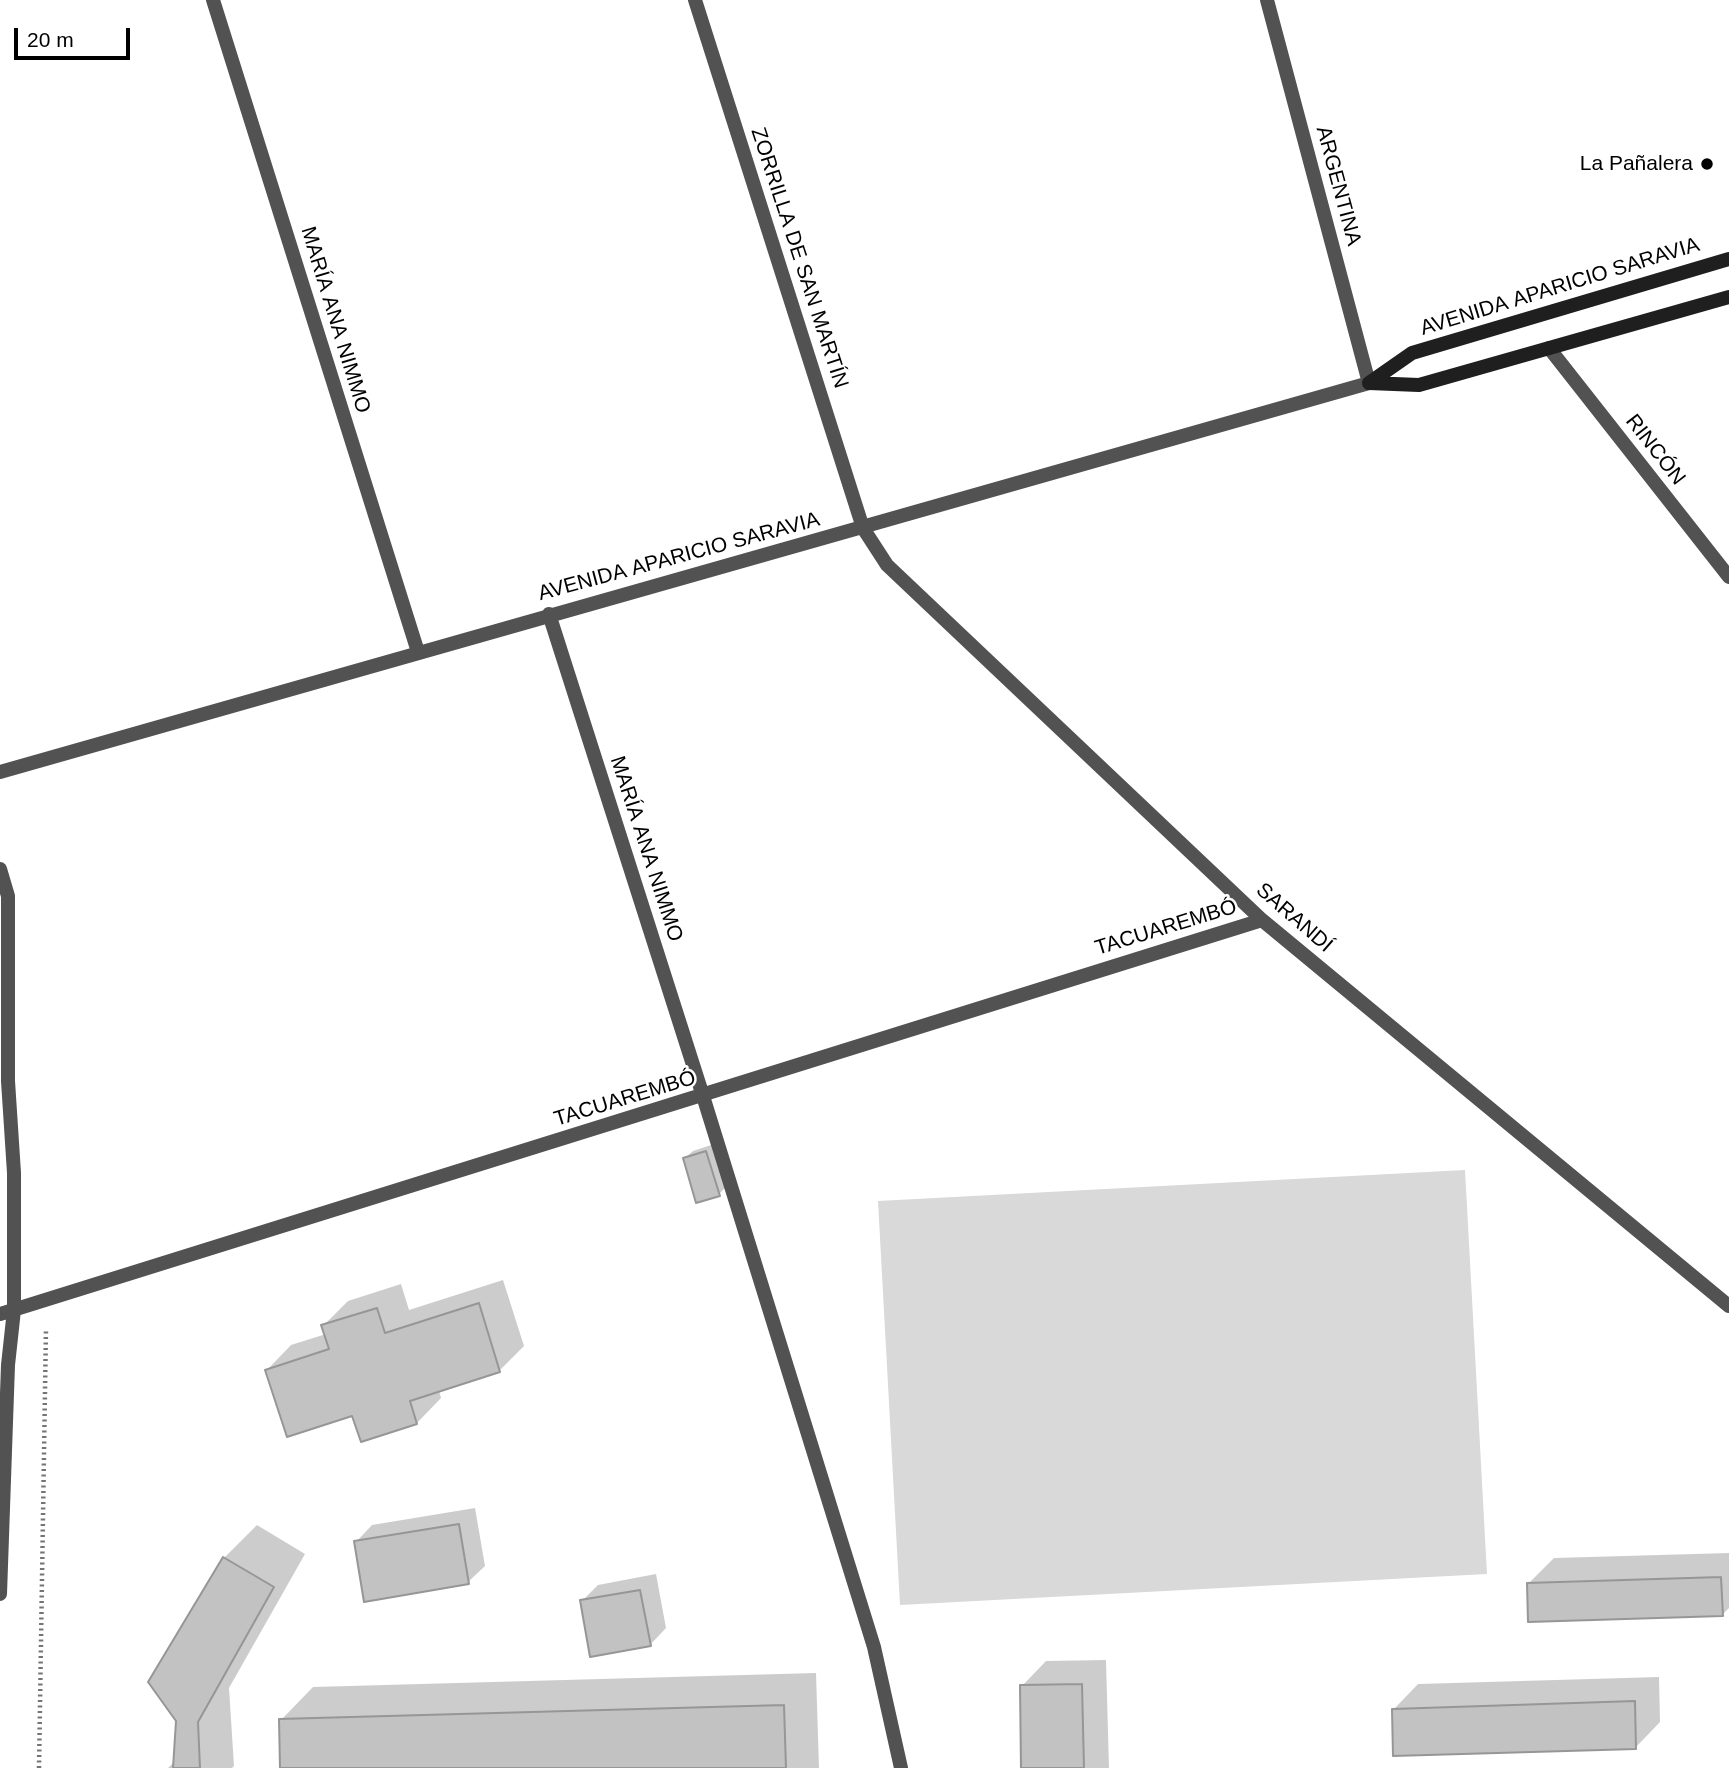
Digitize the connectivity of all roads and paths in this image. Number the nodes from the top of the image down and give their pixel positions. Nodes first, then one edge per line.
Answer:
1 (213, 0) edge
2 (695, 0) edge
3 (1267, 0) edge
4 (1729, 259) edge
5 (1729, 297) edge
6 (1549, 348) junction
7 (1369, 383) junction
8 (863, 528) junction
9 (1729, 577) edge
10 (549, 614) junction
11 (418, 652) junction
12 (0, 772) edge
13 (0, 869) edge
14 (1262, 920) junction
15 (703, 1096) junction
16 (47, 1300) junction
17 (1729, 1306) edge
18 (7, 1312) edge
19 (0, 1594) edge
20 (40, 1768) edge
21 (901, 1768) edge

1 - 11 street, MARÍA ANA NIMMO
2 - 8 street, ZORRILLA DE SAN MARTÍN
3 - 7 street, ARGENTINA
4 - 7 street, AVENIDA APARICIO SARAVIA
5 - 6 street, AVENIDA APARICIO SARAVIA
6 - 7 street, AVENIDA APARICIO SARAVIA
6 - 9 street, RINCÓN
7 - 8 street, AVENIDA APARICIO SARAVIA
8 - 10 street, AVENIDA APARICIO SARAVIA
8 - 14 street, SARANDÍ
10 - 11 street, AVENIDA APARICIO SARAVIA
10 - 15 street, MARÍA ANA NIMMO
11 - 12 street, AVENIDA APARICIO SARAVIA
13 - 18 street
14 - 15 street, TACUAREMBÓ
14 - 17 street, SARANDÍ
15 - 16 street, TACUAREMBÓ
15 - 21 street, MARÍA ANA NIMMO
16 - 18 street, TACUAREMBÓ
16 - 20 path
18 - 19 street

